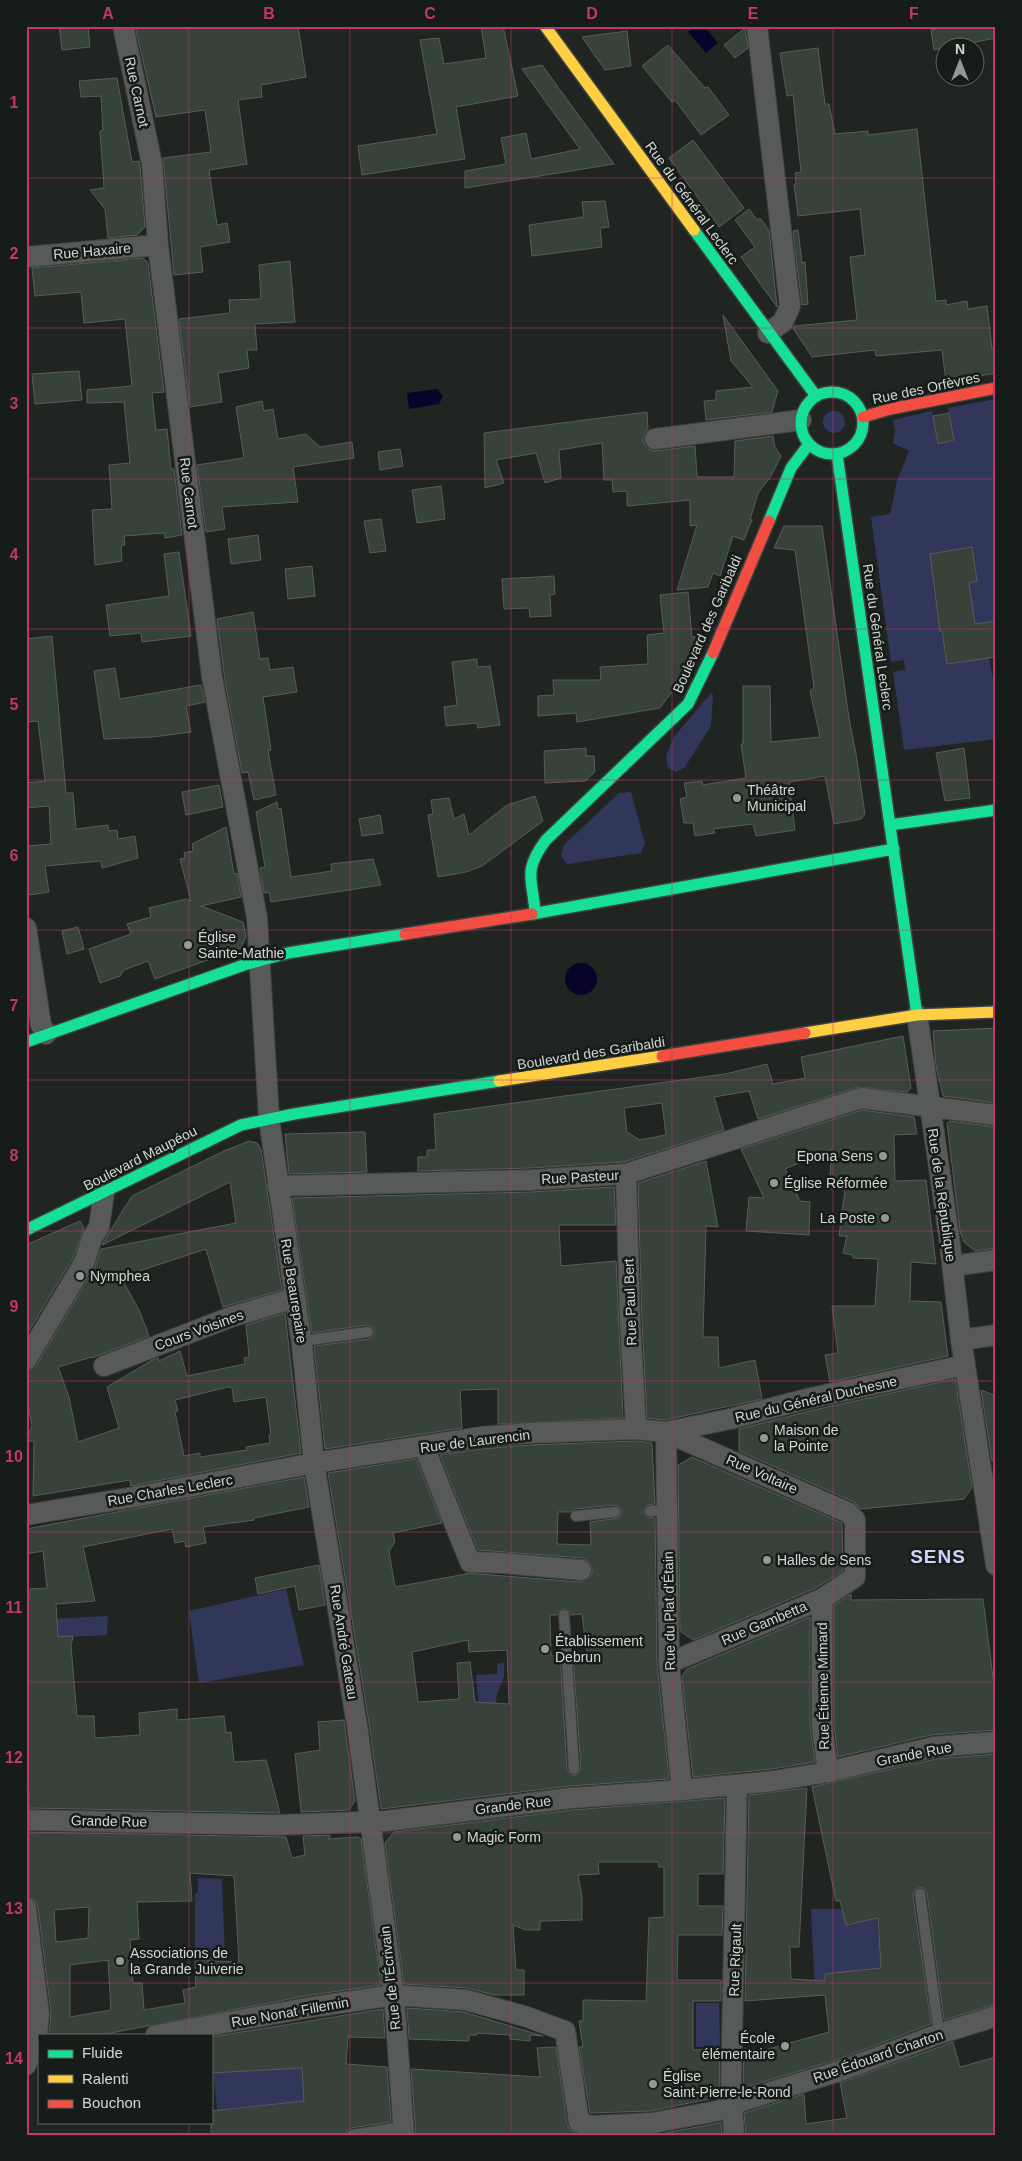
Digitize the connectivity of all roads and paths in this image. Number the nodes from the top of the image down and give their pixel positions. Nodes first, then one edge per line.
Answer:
1 (123, 26) edge
2 (545, 26) edge
3 (757, 26) edge
4 (158, 245) junction
5 (26, 257) edge
6 (768, 333) junction
7 (996, 388) edge
8 (816, 396) junction
9 (863, 417) junction
10 (801, 420) junction
11 (655, 439) dead end
12 (809, 444) junction
13 (837, 454) junction
14 (996, 810) edge
15 (890, 824) junction
16 (894, 849) junction
17 (535, 913) junction
18 (26, 928) edge
19 (259, 960) junction
20 (996, 1012) edge
21 (917, 1015) junction
22 (46, 1034) junction
23 (26, 1042) edge
24 (929, 1105) junction
25 (996, 1115) edge
26 (269, 1119) junction
27 (626, 1174) junction
28 (278, 1186) junction
29 (104, 1193) junction
30 (26, 1230) edge
31 (996, 1260) edge
32 (953, 1266) junction
33 (295, 1298) junction
34 (368, 1332) dead end
35 (996, 1335) edge
36 (961, 1340) junction
37 (302, 1341) junction
38 (26, 1360) edge
39 (965, 1365) junction
40 (104, 1366) dead end
41 (636, 1430) junction
42 (666, 1432) junction
43 (424, 1447) junction
44 (314, 1463) junction
45 (615, 1512) dead end
46 (26, 1515) edge
47 (576, 1516) dead end
48 (996, 1565) edge
49 (568, 1571) dead end
50 (855, 1576) joint
51 (822, 1599) junction
52 (564, 1615) dead end
53 (669, 1663) junction
54 (996, 1742) edge
55 (574, 1769) dead end
56 (828, 1772) junction
57 (737, 1786) junction
58 (682, 1790) junction
59 (26, 1820) edge
60 (370, 1822) junction
61 (920, 1894) dead end
62 (26, 1908) edge
63 (394, 1995) junction
64 (996, 2016) edge
65 (162, 2034) edge
66 (939, 2034) junction
67 (32, 2058) edge
68 (732, 2106) junction
69 (403, 2131) edge
70 (352, 2135) edge
71 (734, 2135) edge

1 - 4 street, Rue Carnot
2 - 6 main road, Rue du Général Leclerc
3 - 6 street
4 - 5 street, Rue Haxaire
4 - 19 street, Rue Carnot
6 - 8 main road, Rue du Général Leclerc
7 - 9 main road, Rue des Orfèvres
8 - 9 main road
8 - 10 main road
9 - 13 main road
10 - 11 street
10 - 12 main road
12 - 13 main road
12 - 17 main road, Boulevard des Garibaldi
13 - 15 main road, Rue du Général Leclerc
14 - 15 main road
15 - 16 main road, Rue de la République
16 - 17 main road
16 - 21 main road, Rue de la République
17 - 19 main road
18 - 22 street
19 - 22 main road
19 - 26 street, Rue Carnot
20 - 21 main road, Boulevard des Garibaldi
21 - 24 street, Rue de la République
21 - 26 main road, Boulevard des Garibaldi
22 - 23 main road
24 - 25 street, Rue Pasteur
24 - 27 street, Rue Pasteur
24 - 32 street, Rue de la République
26 - 28 street, Rue Beaurepaire
26 - 29 main road, Boulevard Maupéou
27 - 28 street, Rue Pasteur
27 - 41 street, Rue Paul Bert
28 - 33 street, Rue Beaurepaire
29 - 30 main road, Boulevard Maupéou
29 - 38 street
31 - 32 street
32 - 36 street, Rue de la République
33 - 37 street, Rue Beaurepaire
33 - 40 street, Cours Voisines
34 - 37 lane
35 - 36 street
36 - 39 street, Rue de la République
37 - 44 street, Rue Beaurepaire
39 - 42 street, Rue du Général Duchesne
39 - 48 street, Rue de la République
41 - 42 street, Rue de Laurencin
41 - 43 street, Rue de Laurencin
42 - 50 street, Rue Voltaire
42 - 53 street, Rue du Plat d'Étain
43 - 44 street, Rue de Laurencin
43 - 49 street
44 - 46 street, Rue Charles Leclerc
44 - 60 street, Rue André Gateau
45 - 47 lane
50 - 51 street, Rue Gambetta
51 - 53 street, Rue Gambetta
51 - 56 street, Rue Étienne Mimard
52 - 55 lane
53 - 58 street, Rue du Plat d'Étain
54 - 56 street, Grande Rue
56 - 57 street, Grande Rue
57 - 58 street, Grande Rue
57 - 68 street, Rue Rigault
58 - 60 street, Grande Rue
59 - 60 street, Grande Rue
60 - 63 street, Rue de l'Écrivain
61 - 66 lane
62 - 67 street
63 - 65 street, Rue Nonat Fillemin
63 - 68 street, Rue Nonat Fillemin
63 - 69 street, Rue de l'Écrivain
64 - 66 street, Rue Édouard Charton
66 - 68 street, Rue Édouard Charton
68 - 71 street, Rue Rigault
69 - 70 lane

